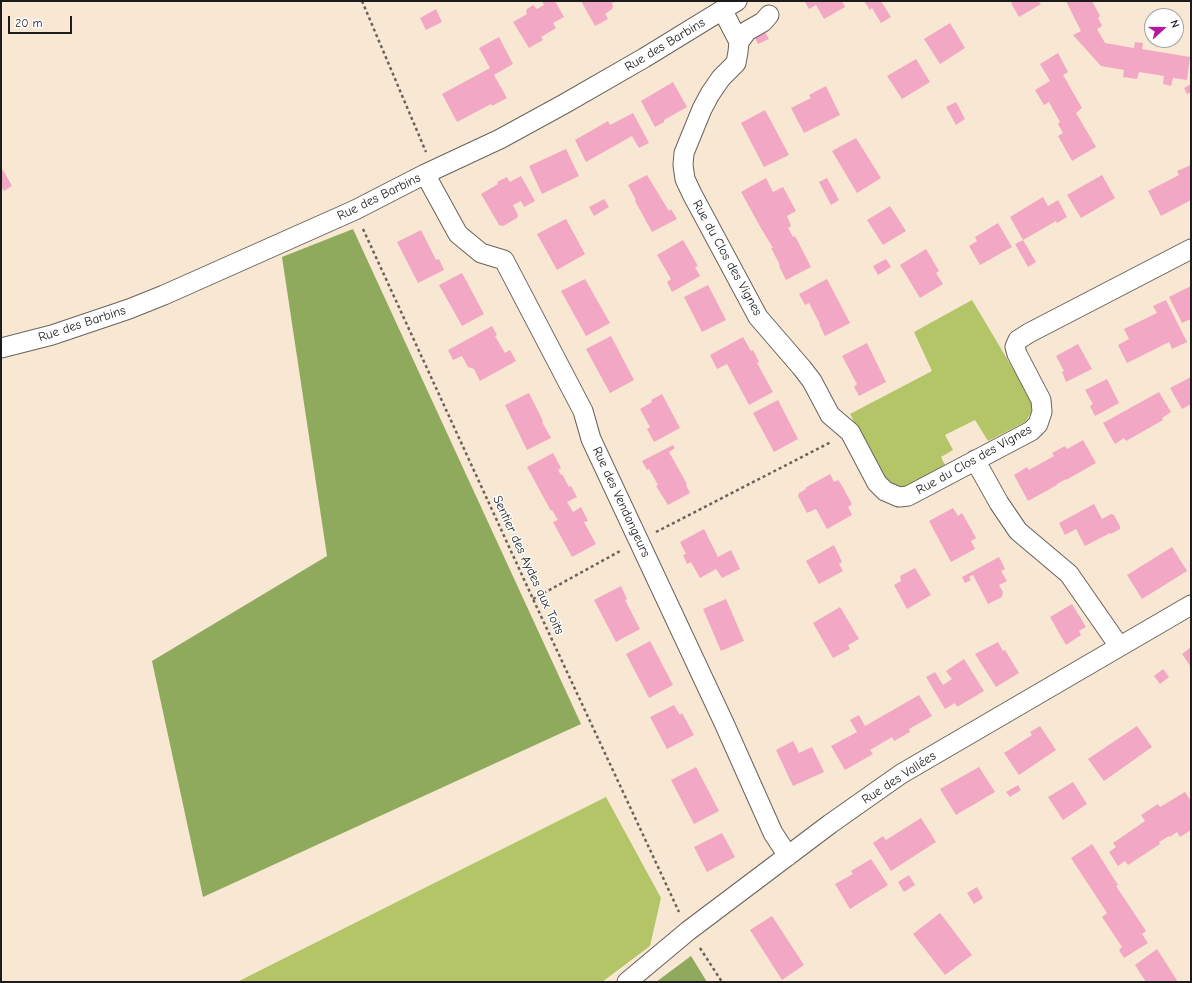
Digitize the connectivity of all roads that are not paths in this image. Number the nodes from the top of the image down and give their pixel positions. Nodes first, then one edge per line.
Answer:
1 (730, 6) edge
2 (769, 15) dead end
3 (739, 42) junction
4 (430, 172) junction
5 (1191, 249) edge
6 (1, 348) edge
7 (975, 460) junction
8 (1191, 605) edge
9 (1119, 646) junction
10 (788, 856) junction
11 (627, 982) edge

1 - 3 street
1 - 4 street, Rue des Barbins
2 - 3 street
3 - 7 street, Rue du Clos des Vignes
4 - 6 street, Rue des Barbins
4 - 10 street, Rue des Vendangeurs
5 - 7 street, Rue du Clos des Vignes
7 - 9 street
8 - 9 street, Rue des Vallées
9 - 10 street, Rue des Vallées
10 - 11 street, Rue des Vallées

